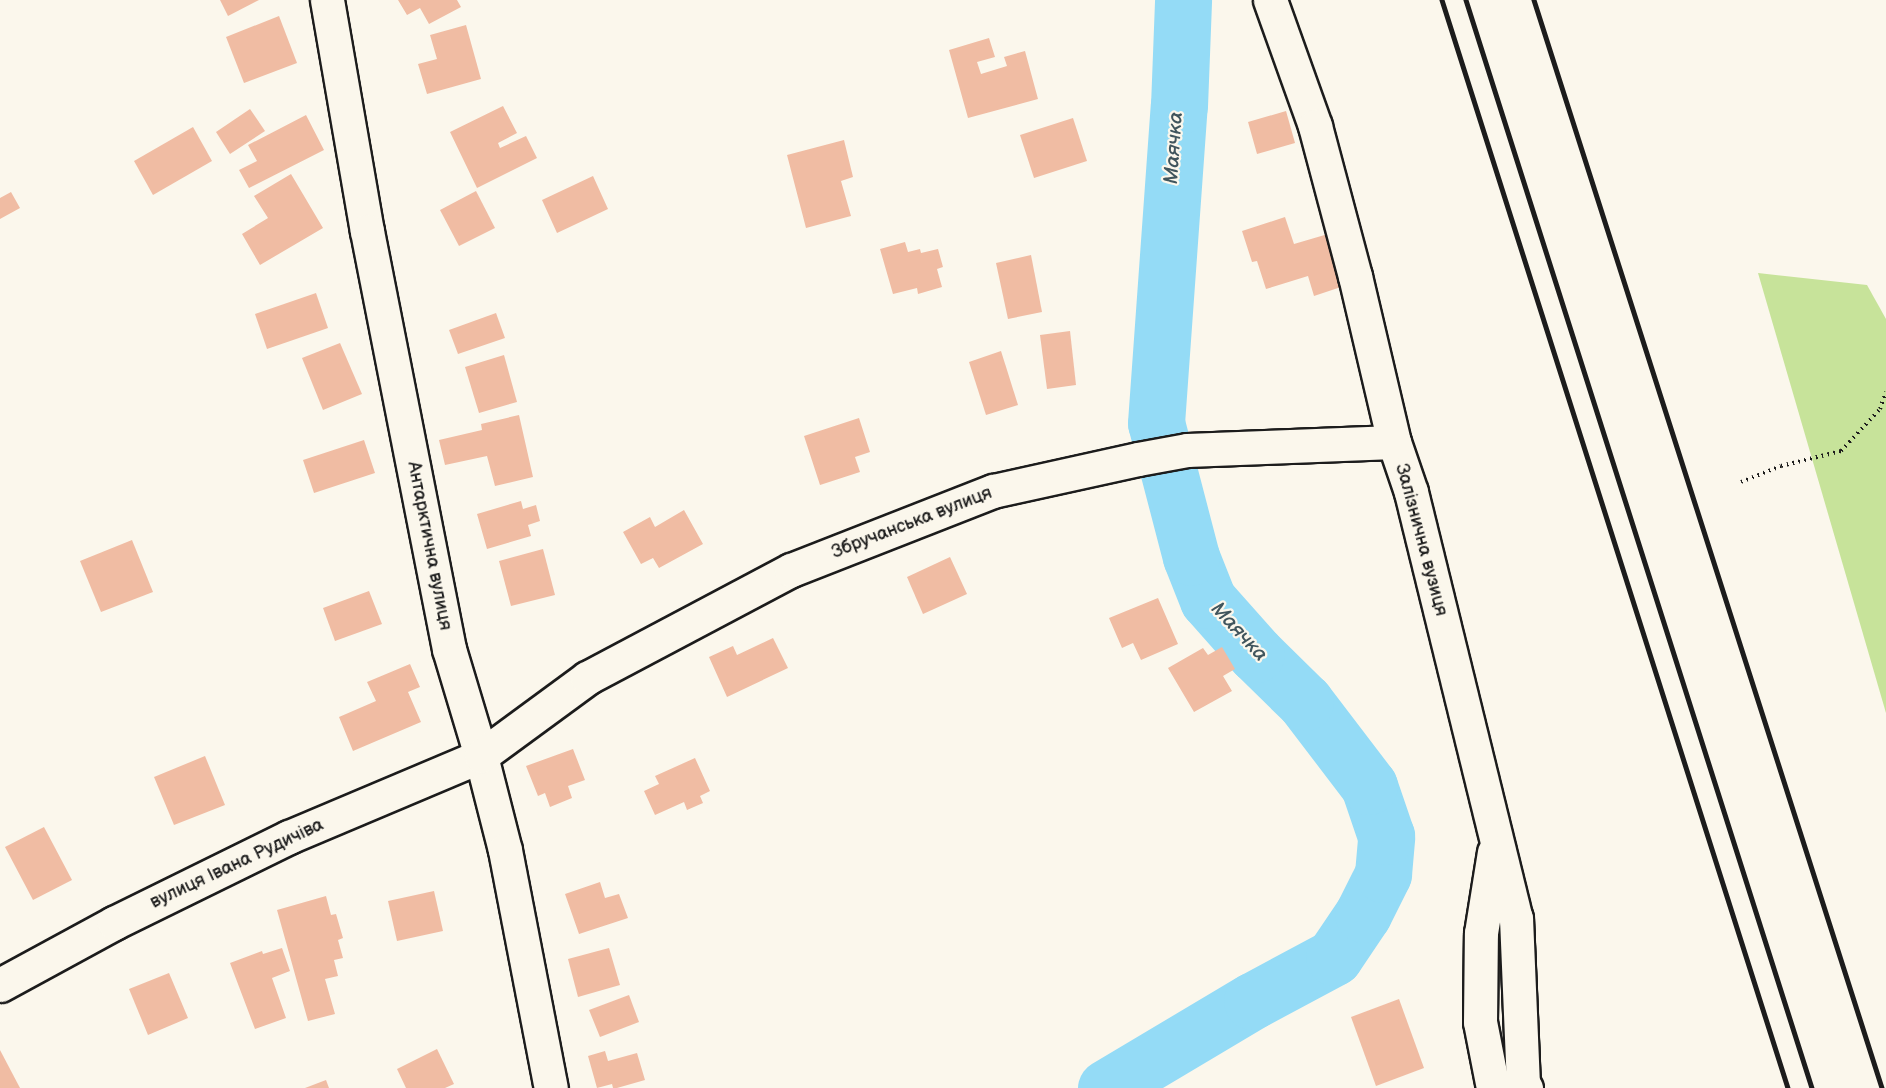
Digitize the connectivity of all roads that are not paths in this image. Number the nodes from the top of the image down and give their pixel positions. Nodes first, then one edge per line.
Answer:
1 (327, 0) edge
2 (1270, 0) edge
3 (1394, 442) junction
4 (481, 756) junction
5 (1496, 835) junction
6 (0, 985) edge
7 (551, 1088) edge
8 (1493, 1088) edge
9 (1526, 1088) edge

1 - 4 street, Антарктична вулиця
2 - 3 street, Залізнична вузиця
3 - 4 street, Збручанська вулиця
3 - 5 street, Залізнична вузиця
4 - 6 street, вулиця Івана Рудичіва
4 - 7 street, Антарктична вулиця
5 - 8 street
5 - 9 street, Залізнична вузиця

